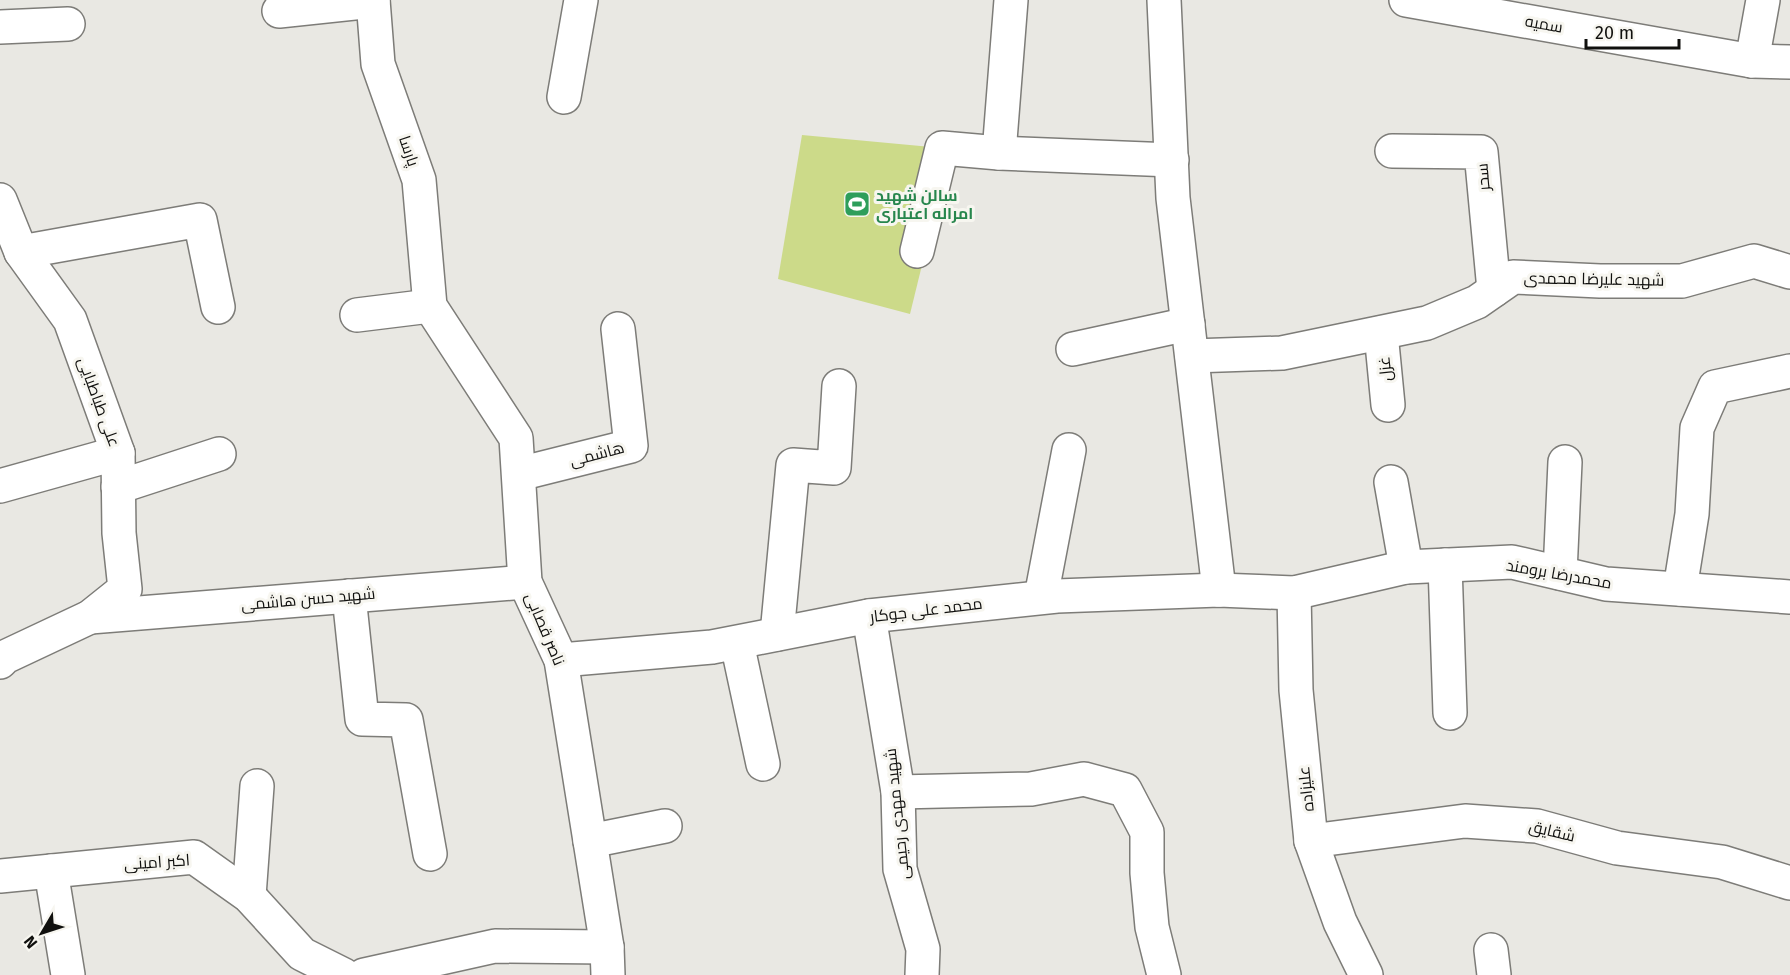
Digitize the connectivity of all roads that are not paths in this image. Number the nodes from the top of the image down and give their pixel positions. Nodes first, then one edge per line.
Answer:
1 (581, 0) edge
2 (1011, 0) edge
3 (1164, 0) edge
4 (1406, 0) edge
5 (1763, 0) edge
6 (373, 1) edge
7 (1515, 10) edge
8 (279, 11) dead end
9 (68, 24) dead end
10 (0, 27) edge
11 (1752, 61) junction
12 (1790, 62) edge
13 (564, 97) dead end
14 (1392, 151) dead end
15 (999, 153) junction
16 (1172, 160) junction
17 (0, 200) edge
18 (917, 251) dead end
19 (21, 252) junction
20 (1790, 272) edge
21 (1494, 290) junction
22 (430, 306) junction
23 (218, 307) dead end
24 (357, 315) dead end
25 (1188, 324) junction
26 (618, 329) dead end
27 (1381, 333) junction
28 (1073, 349) dead end
29 (1192, 356) junction
30 (1790, 371) edge
31 (839, 386) dead end
32 (1388, 405) dead end
33 (1070, 450) dead end
34 (118, 453) junction
35 (219, 454) dead end
36 (1565, 462) dead end
37 (519, 474) junction
38 (1391, 482) dead end
39 (0, 486) edge
40 (118, 487) junction
41 (1445, 565) junction
42 (1406, 567) junction
43 (1560, 573) junction
44 (525, 582) junction
45 (1680, 589) junction
46 (1219, 590) junction
47 (1294, 593) junction
48 (349, 596) junction
49 (1041, 597) junction
50 (1790, 597) edge
51 (1790, 612) edge
52 (869, 616) junction
53 (90, 617) junction
54 (777, 634) junction
55 (737, 643) junction
56 (561, 660) junction
57 (0, 662) edge
58 (1450, 713) dead end
59 (763, 764) dead end
60 (256, 786) dead end
61 (898, 792) junction
62 (665, 826) dead end
63 (590, 841) junction
64 (1311, 841) junction
65 (430, 854) dead end
66 (51, 871) junction
67 (0, 876) edge
68 (1790, 883) edge
69 (249, 896) junction
70 (607, 961) edge
71 (68, 975) edge
72 (344, 975) edge
73 (364, 975) edge
74 (922, 975) edge
75 (1164, 975) edge
76 (1366, 975) edge

1 - 13 street
2 - 15 street
3 - 16 street
4 - 7 street, سمیه
5 - 11 street
6 - 8 street
6 - 22 street, پارسا
7 - 11 street, سمیه
9 - 10 street
11 - 12 street, سمیه
14 - 21 street, سحر
15 - 16 street
15 - 18 street
16 - 25 street
17 - 19 street, علی طباطبایی
19 - 23 street
19 - 34 street, علی طباطبایی
20 - 21 street, شهید علیرضا محمدی
21 - 27 street, شهید علیرضا محمدی
22 - 24 street
22 - 37 street, ناصر قصابی
25 - 28 street
25 - 29 street
26 - 37 street, هاشمی
27 - 29 street, شهید علیرضا محمدی
27 - 32 street, غزل
29 - 46 street
30 - 45 street
31 - 54 street
33 - 49 street
34 - 39 street
34 - 40 street, علی طباطبایی
35 - 40 street
36 - 43 street
37 - 44 street, ناصر قصابی
38 - 42 street
40 - 53 street, علی طباطبایی
41 - 42 street, محمدرضا برومند
41 - 43 street, محمدرضا برومند
41 - 58 street
42 - 47 street, محمدرضا برومند
43 - 45 street, محمدرضا برومند
44 - 48 street, شهید حسن هاشمی
44 - 56 street, ناصر قصابی
45 - 50 street, محمدرضا برومند
46 - 47 street, محمد علی جوکار
46 - 49 street, محمد علی جوکار
47 - 64 street, علیزاده
48 - 53 street, شهید حسن هاشمی
48 - 65 street
49 - 52 street, محمد علی جوکار
50 - 51 street
52 - 54 street, محمد علی جوکار
52 - 61 street, شهید مهدی رحیمی
53 - 57 street, علی طباطبایی
54 - 55 street, محمد علی جوکار
55 - 56 street, محمد علی جوکار
55 - 59 street
56 - 63 street, ناصر قصابی
60 - 69 street
61 - 74 street, شهید مهدی رحیمی
61 - 75 street
62 - 63 street
63 - 70 street, ناصر قصابی
64 - 68 street, شقایق
64 - 76 street, علیزاده
66 - 67 street, اکبر امینی
66 - 69 street, اکبر امینی
66 - 71 street
69 - 72 street, اکبر امینی
70 - 73 street

